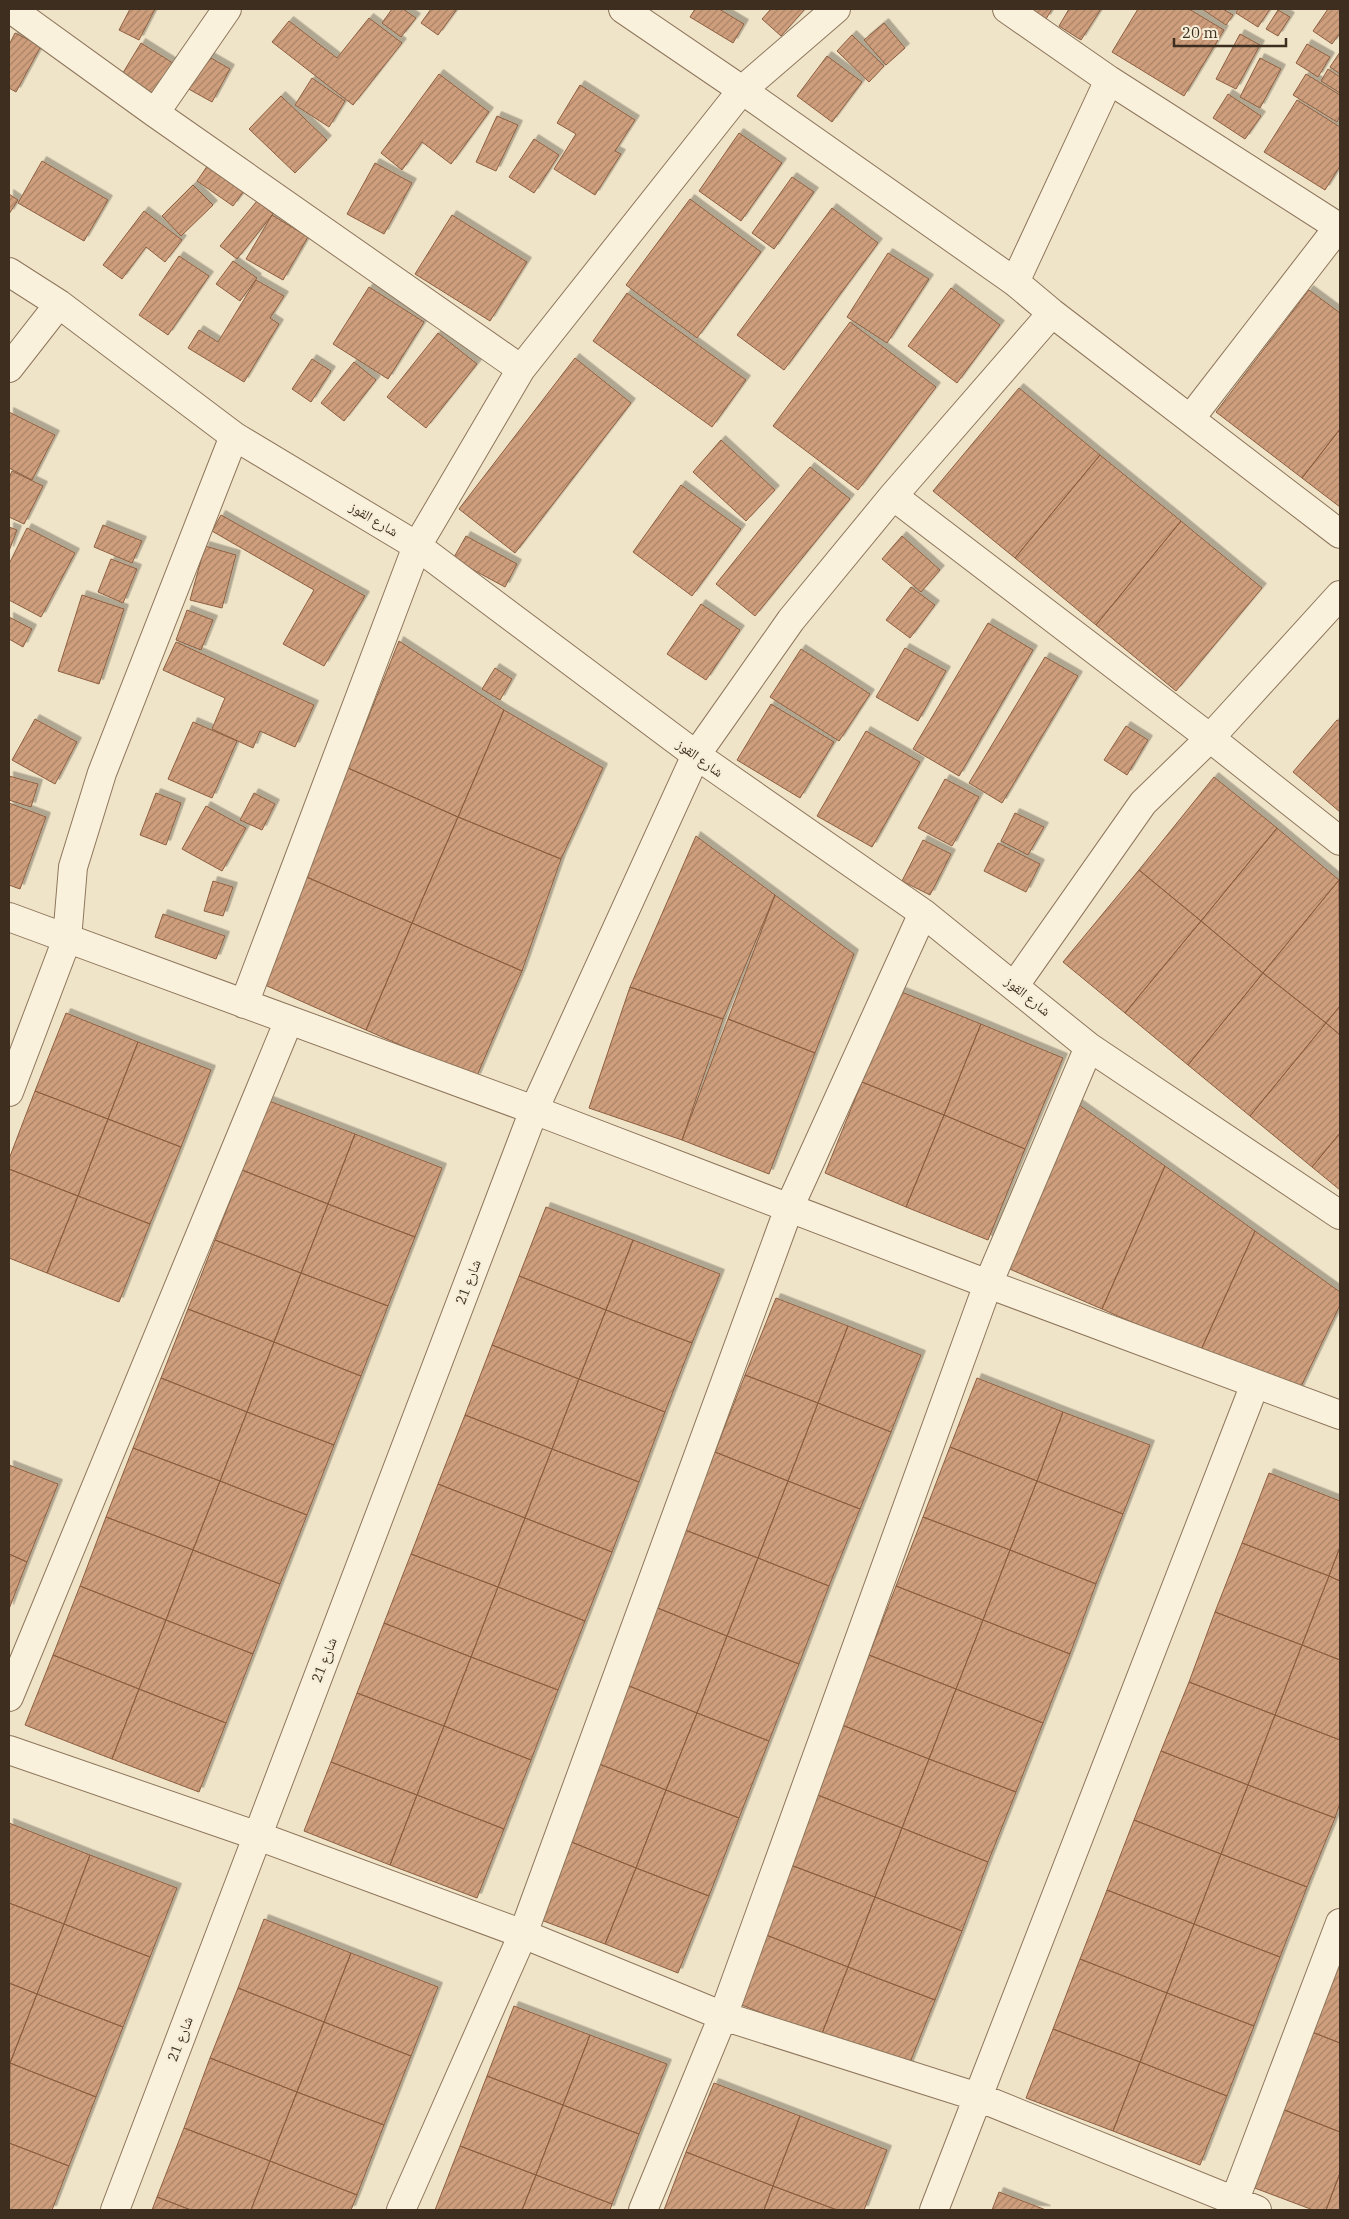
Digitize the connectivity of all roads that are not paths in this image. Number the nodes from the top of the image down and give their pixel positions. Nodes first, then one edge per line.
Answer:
1 (12, 9) edge
2 (227, 9) edge
3 (623, 9) edge
4 (836, 9) edge
5 (1007, 9) edge
6 (1109, 80) junction
7 (742, 90) junction
8 (155, 113) junction
9 (1340, 227) edge
10 (9, 272) edge
11 (1016, 282) junction
12 (59, 304) junction
13 (1052, 312) junction
14 (9, 368) edge
15 (521, 369) junction
16 (1190, 419) junction
17 (234, 436) junction
18 (894, 496) junction
19 (1340, 534) edge
20 (417, 546) junction
21 (1340, 595) edge
22 (1210, 738) junction
23 (696, 756) junction
24 (1340, 841) edge
25 (923, 913) junction
26 (9, 917) edge
27 (66, 939) junction
28 (1015, 985) junction
29 (244, 1004) junction
30 (289, 1020) junction
31 (1090, 1047) junction
32 (9, 1092) edge
33 (534, 1110) junction
34 (789, 1208) junction
35 (1340, 1215) edge
36 (988, 1284) junction
37 (1255, 1384) junction
38 (1340, 1415) edge
39 (9, 1697) edge
40 (9, 1750) edge
41 (258, 1836) junction
42 (1340, 1923) edge
43 (523, 1934) junction
44 (723, 2016) junction
45 (978, 2097) junction
46 (1241, 2207) edge
47 (115, 2210) edge
48 (401, 2210) edge
49 (643, 2210) edge
50 (934, 2210) edge

1 - 8 street
2 - 8 street
3 - 7 street
4 - 7 street
5 - 6 street
6 - 9 street
6 - 11 street
7 - 11 street
7 - 15 street
8 - 15 street
9 - 16 street
10 - 12 street, شارع القوز
11 - 13 street
12 - 14 street
12 - 17 street, شارع القوز
13 - 16 street
13 - 18 street, شارع 21
15 - 20 street
16 - 19 street
17 - 20 street, شارع القوز
17 - 27 street
18 - 22 street
18 - 23 street, شارع 21
20 - 23 street, شارع القوز
20 - 29 street
21 - 22 street
22 - 24 street
22 - 28 street
23 - 25 street, شارع القوز
23 - 33 street, شارع 21
25 - 28 street, شارع القوز
25 - 34 street
26 - 27 street
27 - 29 street
27 - 32 street
28 - 31 street, شارع القوز
29 - 30 street
30 - 33 street
30 - 39 street
31 - 35 street, شارع القوز
31 - 36 street
33 - 34 street
33 - 41 street, شارع 21
34 - 36 street
34 - 43 street
36 - 37 street
36 - 44 street
37 - 38 street
37 - 45 street
40 - 41 street
41 - 43 street
41 - 47 street, شارع 21
42 - 46 street
43 - 44 street
43 - 48 street
44 - 45 street
44 - 49 street
45 - 46 street
45 - 50 street

